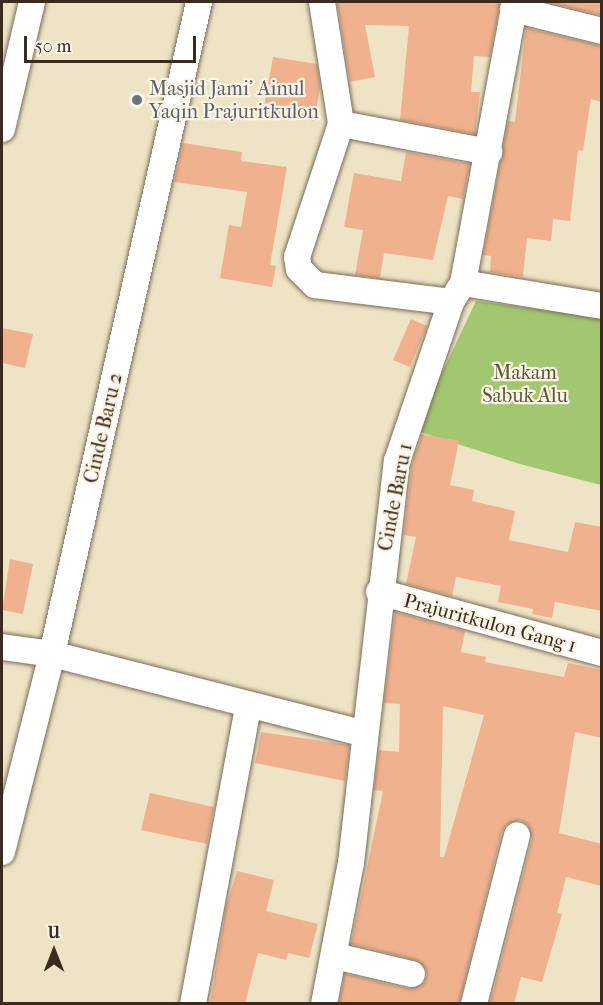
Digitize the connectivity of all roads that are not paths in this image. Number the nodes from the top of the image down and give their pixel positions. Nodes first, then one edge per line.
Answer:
1 (32, 2) edge
2 (199, 2) edge
3 (322, 2) edge
4 (514, 5) edge
5 (602, 31) edge
6 (341, 124) junction
7 (2, 129) edge
8 (489, 152) junction
9 (457, 293) junction
10 (602, 306) edge
11 (380, 592) junction
12 (2, 647) edge
13 (602, 653) edge
14 (52, 654) junction
15 (248, 706) junction
16 (363, 733) junction
17 (517, 835) dead end
18 (2, 852) edge
19 (335, 956) junction
20 (412, 974) dead end
21 (193, 1004) edge
22 (324, 1004) edge
23 (474, 1004) edge

1 - 7 street
2 - 14 street, Cinde Baru 2
3 - 6 street
4 - 5 street
4 - 8 street, Cinde Baru 1
6 - 8 street
6 - 9 street
8 - 9 street, Cinde Baru 1
9 - 10 street
9 - 11 street, Cinde Baru 1
11 - 13 street, Prajuritkulon Gang 1
11 - 16 street, Cinde Baru 1
12 - 14 street
14 - 15 street
14 - 18 street, Cinde Baru 2
15 - 16 street
15 - 21 street
16 - 19 street, Cinde Baru 1
17 - 23 street
19 - 20 street
19 - 22 street, Cinde Baru 1

